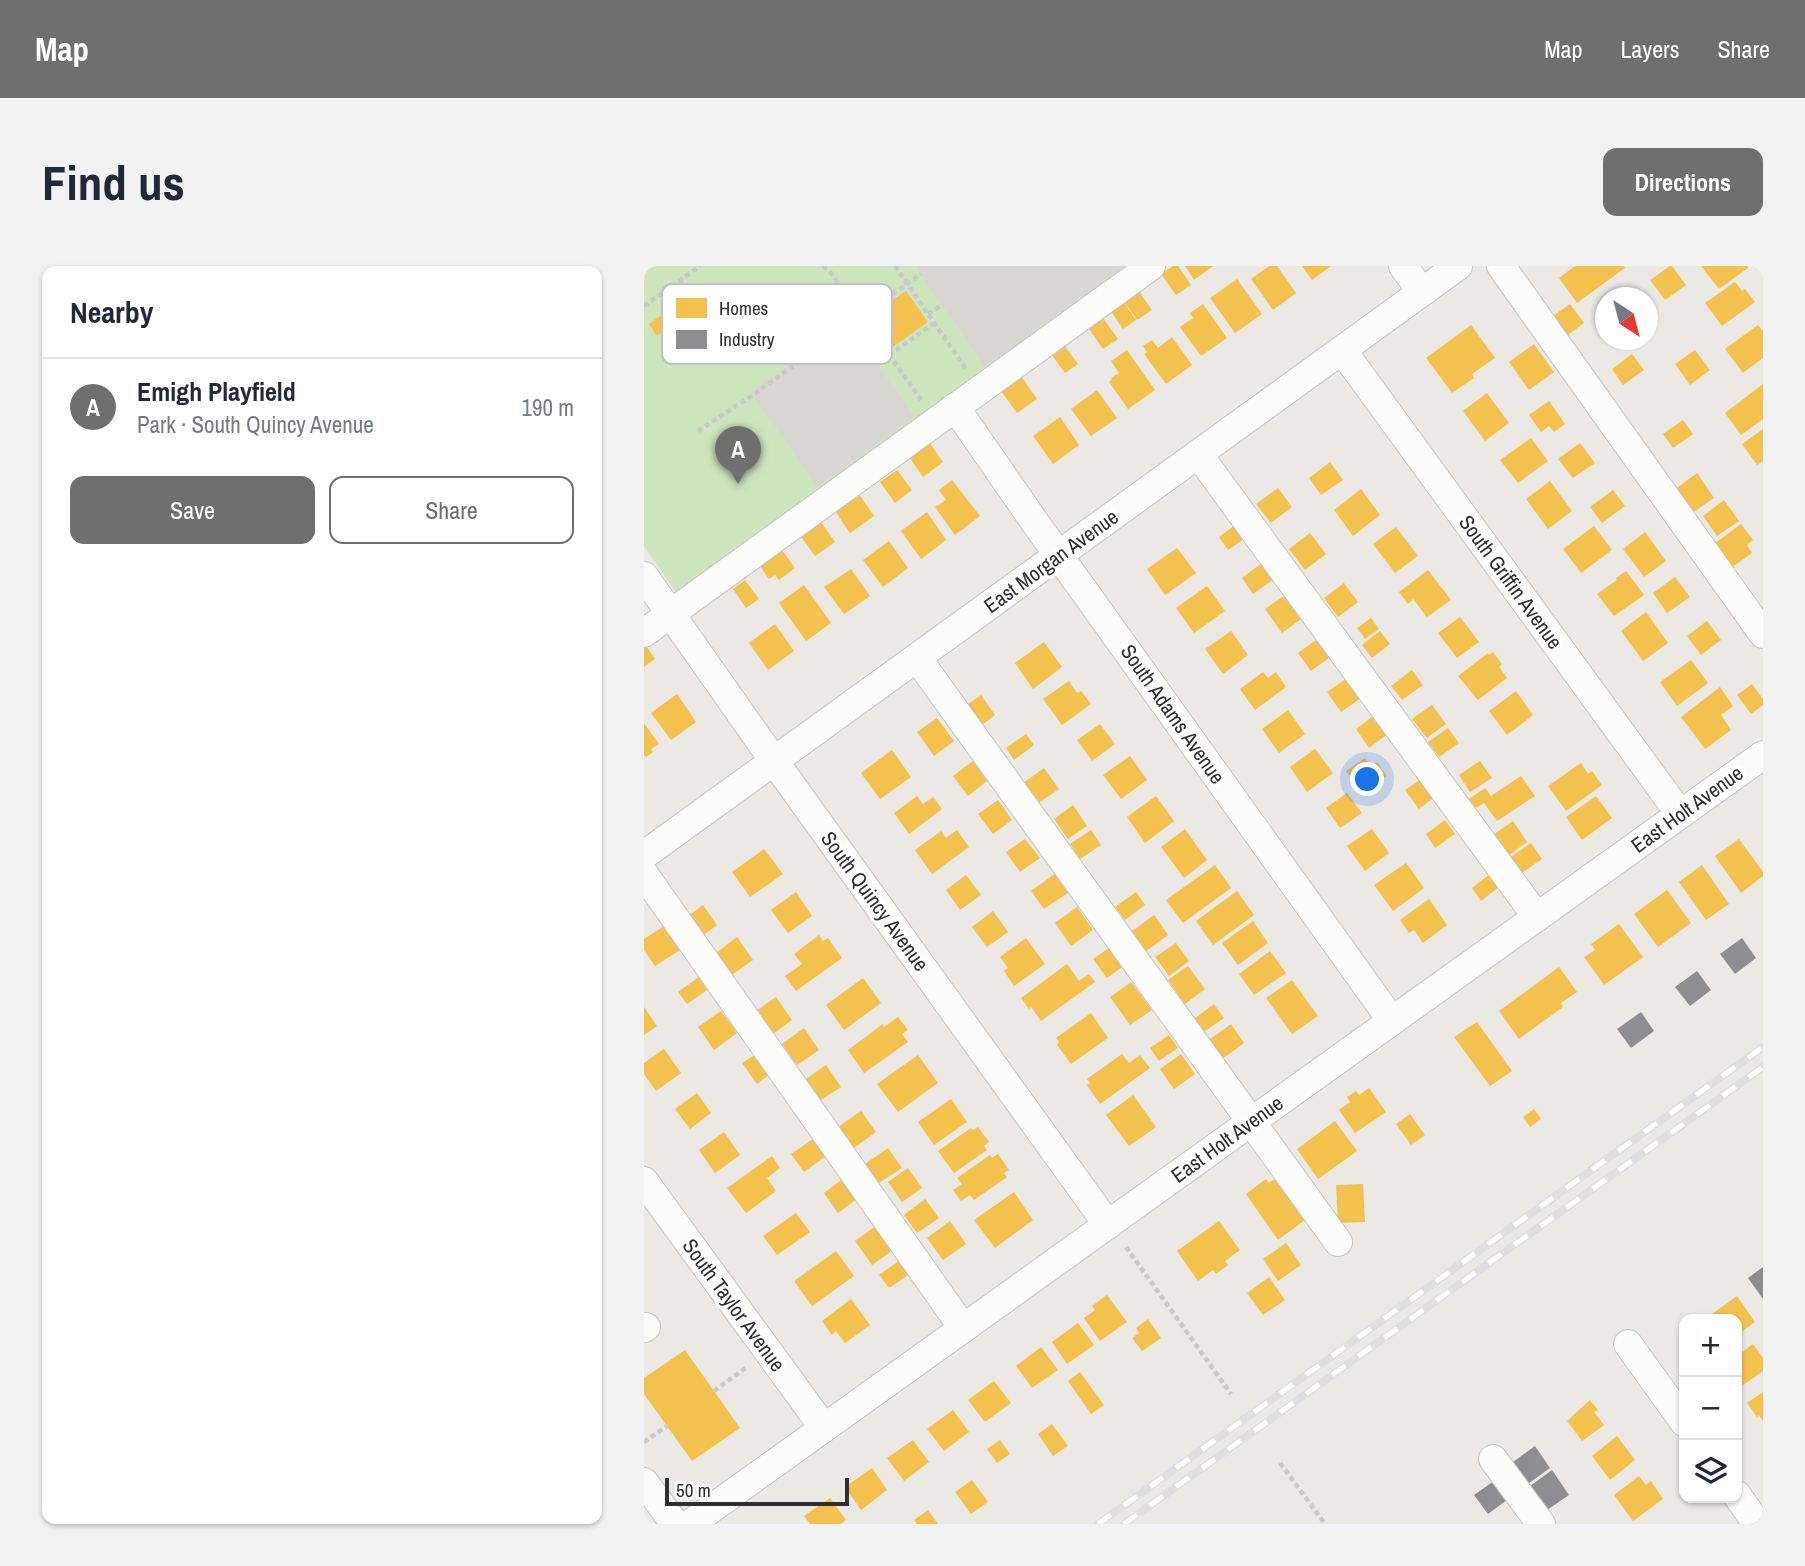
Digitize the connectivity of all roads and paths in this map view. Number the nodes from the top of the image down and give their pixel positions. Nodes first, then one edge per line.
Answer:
1 (700, 266) edge
2 (823, 266) edge
3 (895, 266) edge
4 (1151, 266) edge
5 (1403, 266) edge
6 (1458, 266) edge
7 (1502, 266) edge
8 (921, 274) dead end
9 (678, 282) junction
10 (675, 284) edge
11 (684, 284) edge
12 (839, 284) edge
13 (907, 284) junction
14 (1422, 292) junction
15 (662, 293) edge
16 (892, 295) edge
17 (942, 305) dead end
18 (644, 306) edge
19 (929, 314) junction
20 (934, 323) junction
21 (1342, 350) junction
22 (892, 354) edge
23 (892, 357) edge
24 (796, 364) edge
25 (979, 391) junction
26 (945, 415) junction
27 (698, 431) dead end
28 (1198, 454) junction
29 (1059, 555) junction
30 (644, 576) edge
31 (670, 614) junction
32 (644, 633) edge
33 (1763, 634) edge
34 (917, 658) junction
35 (1763, 755) edge
36 (774, 761) junction
37 (1680, 814) junction
38 (644, 855) edge
39 (644, 874) edge
40 (1537, 917) junction
41 (1392, 1021) junction
42 (1251, 1121) junction
43 (644, 1181) edge
44 (1108, 1225) junction
45 (1338, 1242) dead end
46 (1126, 1247) dead end
47 (963, 1328) junction
48 (1628, 1344) dead end
49 (747, 1367) dead end
50 (714, 1391) dead end
51 (1231, 1394) dead end
52 (1679, 1415) edge
53 (667, 1426) dead end
54 (824, 1428) junction
55 (644, 1442) edge
56 (1493, 1459) dead end
57 (1280, 1463) dead end
58 (644, 1482) edge
59 (1742, 1503) edge
60 (675, 1524) edge
61 (690, 1524) edge
62 (1325, 1524) edge
63 (1541, 1524) edge
64 (1757, 1524) edge

1 - 9 path
2 - 12 path
3 - 13 path
4 - 25 street
5 - 14 street
6 - 14 street, East Morgan Avenue
7 - 33 street
8 - 13 path
9 - 10 path
9 - 11 path
13 - 16 path
13 - 19 path
14 - 21 street, East Morgan Avenue
15 - 18 path
17 - 19 path
19 - 20 path
20 - 22 path
20 - 25 path
21 - 28 street, East Morgan Avenue
21 - 37 street, South Griffin Avenue
23 - 26 path
24 - 27 path
25 - 26 street
26 - 29 street, South Adams Avenue
26 - 31 street
28 - 29 street, East Morgan Avenue
28 - 40 street
29 - 34 street, East Morgan Avenue
29 - 41 street, South Adams Avenue
30 - 31 street, South Quincy Avenue
31 - 32 street
31 - 36 street, South Quincy Avenue
34 - 36 street, East Morgan Avenue
34 - 42 street
35 - 37 street, East Holt Avenue
36 - 38 street, East Morgan Avenue
36 - 44 street, South Quincy Avenue
37 - 40 street, East Holt Avenue
39 - 47 street
40 - 41 street, East Holt Avenue
41 - 42 street, East Holt Avenue
42 - 44 street, East Holt Avenue
42 - 45 street
43 - 54 street, South Taylor Avenue
44 - 47 street, East Holt Avenue
46 - 51 path
47 - 54 street, East Holt Avenue
48 - 52 street
49 - 50 path
53 - 55 path
54 - 61 street, East Holt Avenue
56 - 63 street
57 - 62 path
58 - 60 street
59 - 64 street

